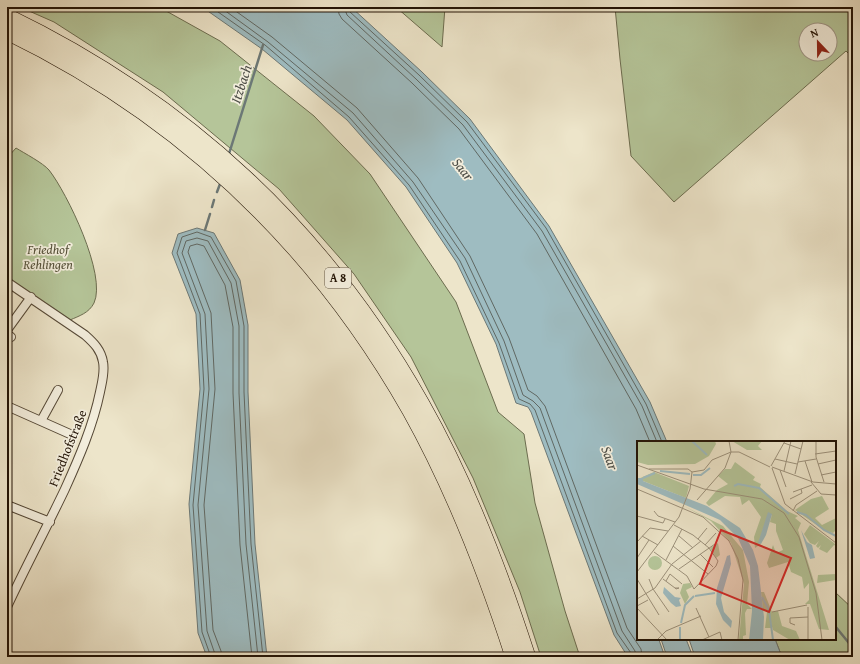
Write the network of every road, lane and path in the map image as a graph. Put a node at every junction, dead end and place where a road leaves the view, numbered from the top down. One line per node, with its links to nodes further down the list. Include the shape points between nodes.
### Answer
1 (7, 16): 14 (highway, A 8, via 84,56 191,130 272,204 303,236 339,280 395,358 442,440 483,533)
2 (7, 32): 13 (highway, A 8, via 76,68 156,121 188,146 262,214 328,288 382,365 429,447 470,538)
3 (7, 282): 4 (street, Friedhofstraße)
4 (31, 297): 5 (street); 11 (street, Friedhofstraße, via 96,345 103,363 98,403 88,435)
5 (8, 334)
6 (58, 390): 8 (street)
7 (7, 406): 8 (street)
8 (41, 421): 9 (street)
9 (70, 434)
10 (7, 505): 11 (street)
11 (50, 522): 12 (street, Friedhofstraße)
12 (7, 607)
13 (512, 657)
14 (528, 657)

